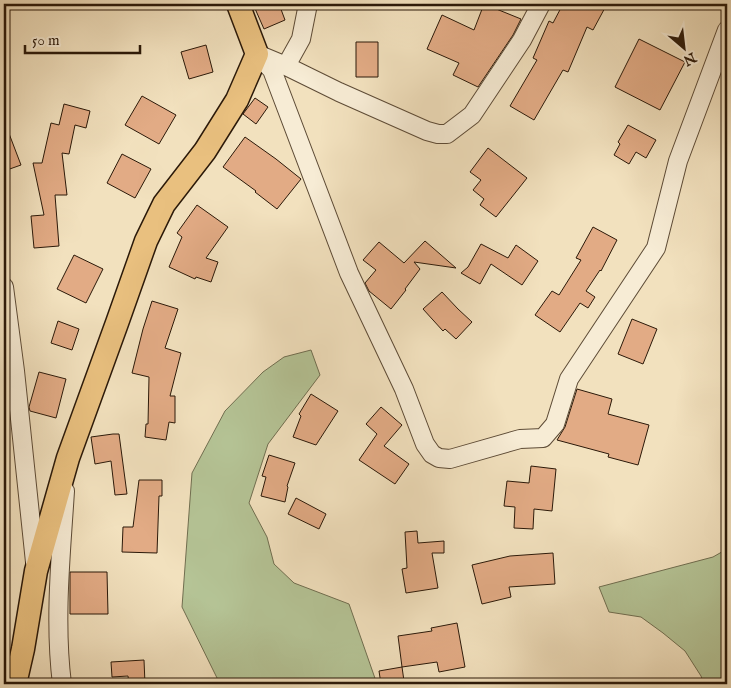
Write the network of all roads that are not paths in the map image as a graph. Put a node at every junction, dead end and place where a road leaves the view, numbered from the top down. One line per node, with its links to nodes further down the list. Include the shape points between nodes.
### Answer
1 (238, 4): 5 (main road)
2 (308, 4): 6 (street, via 300,39)
3 (541, 4): 6 (street, via 522,40 472,116 448,134 427,131)
4 (727, 30): 5 (street, via 678,161 656,248 570,379 555,424 543,438 520,439 450,459 432,454 425,444 404,389 349,273 272,70)
5 (256, 54): 6 (street); 8 (main road, via 238,100 205,151 164,204 146,241)
6 (286, 66)
7 (4, 287): 9 (street)
8 (68, 458): 9 (main road); 11 (street, via 58,585)
9 (36, 571): 10 (main road)
10 (15, 684)
11 (62, 684)

